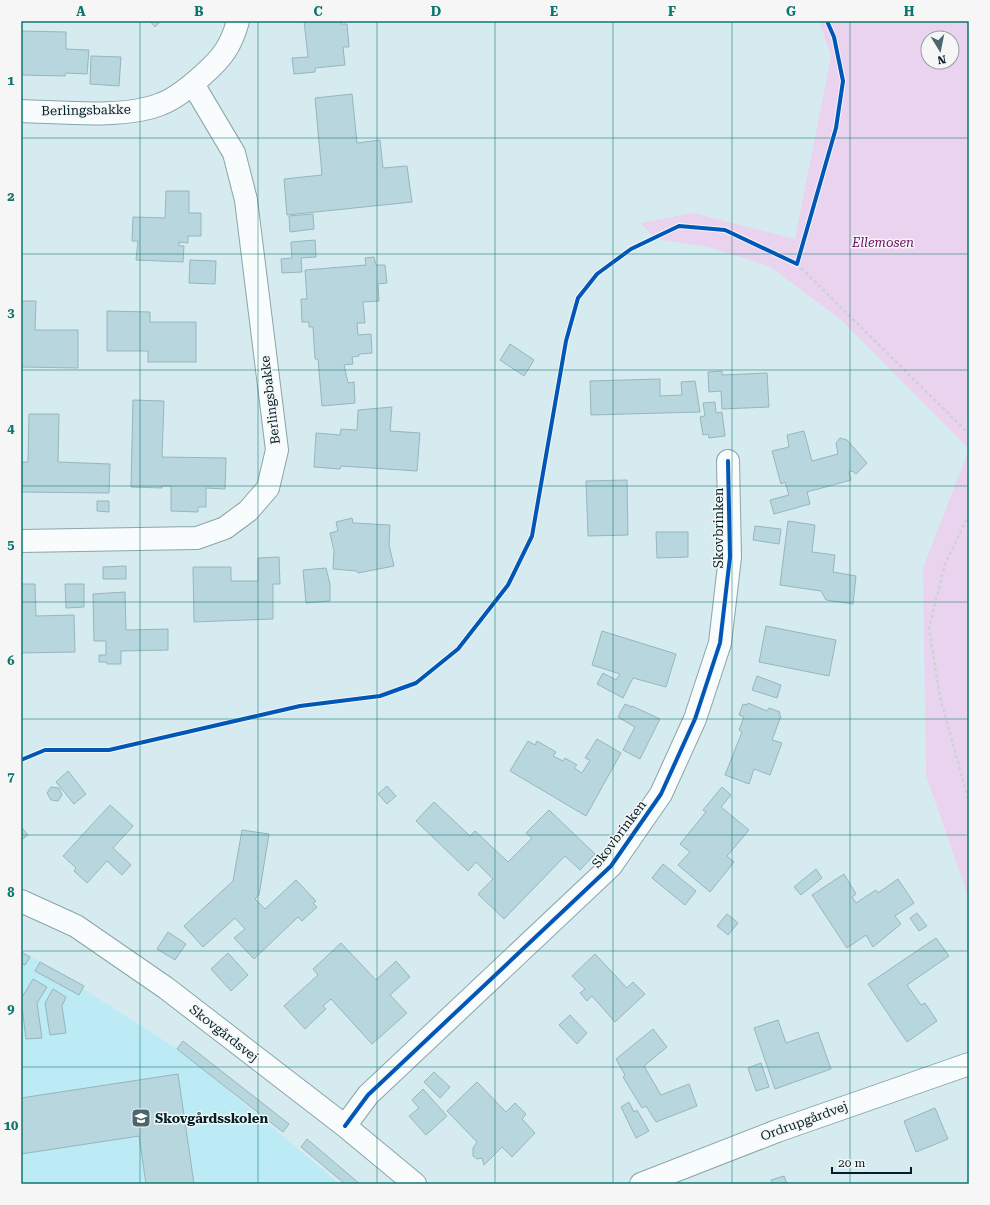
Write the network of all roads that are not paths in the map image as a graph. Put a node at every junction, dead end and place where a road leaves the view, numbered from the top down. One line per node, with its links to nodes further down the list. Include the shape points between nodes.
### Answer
1 (238, 21): 2 (street, Berlingsbakke, via 222,58)
2 (193, 84): 3 (street, Berlingsbakke, via 161,104 123,112); 5 (street, Berlingsbakke, via 234,153 246,200 277,450 268,488 248,512 226,528 197,538)
3 (21, 111)
4 (728, 461): 8 (street, Skovbrinken, via 730,557 720,643 696,719 662,794 611,866 368,1095)
5 (21, 541)
6 (21, 901): 8 (street, Skovgårdsvej, via 76,926 166,988)
7 (969, 1064): 10 (street, Ordrupgårdvej, via 776,1131)
8 (345, 1126): 9 (street, Skovgårdsvej)
9 (415, 1184)
10 (641, 1184)

